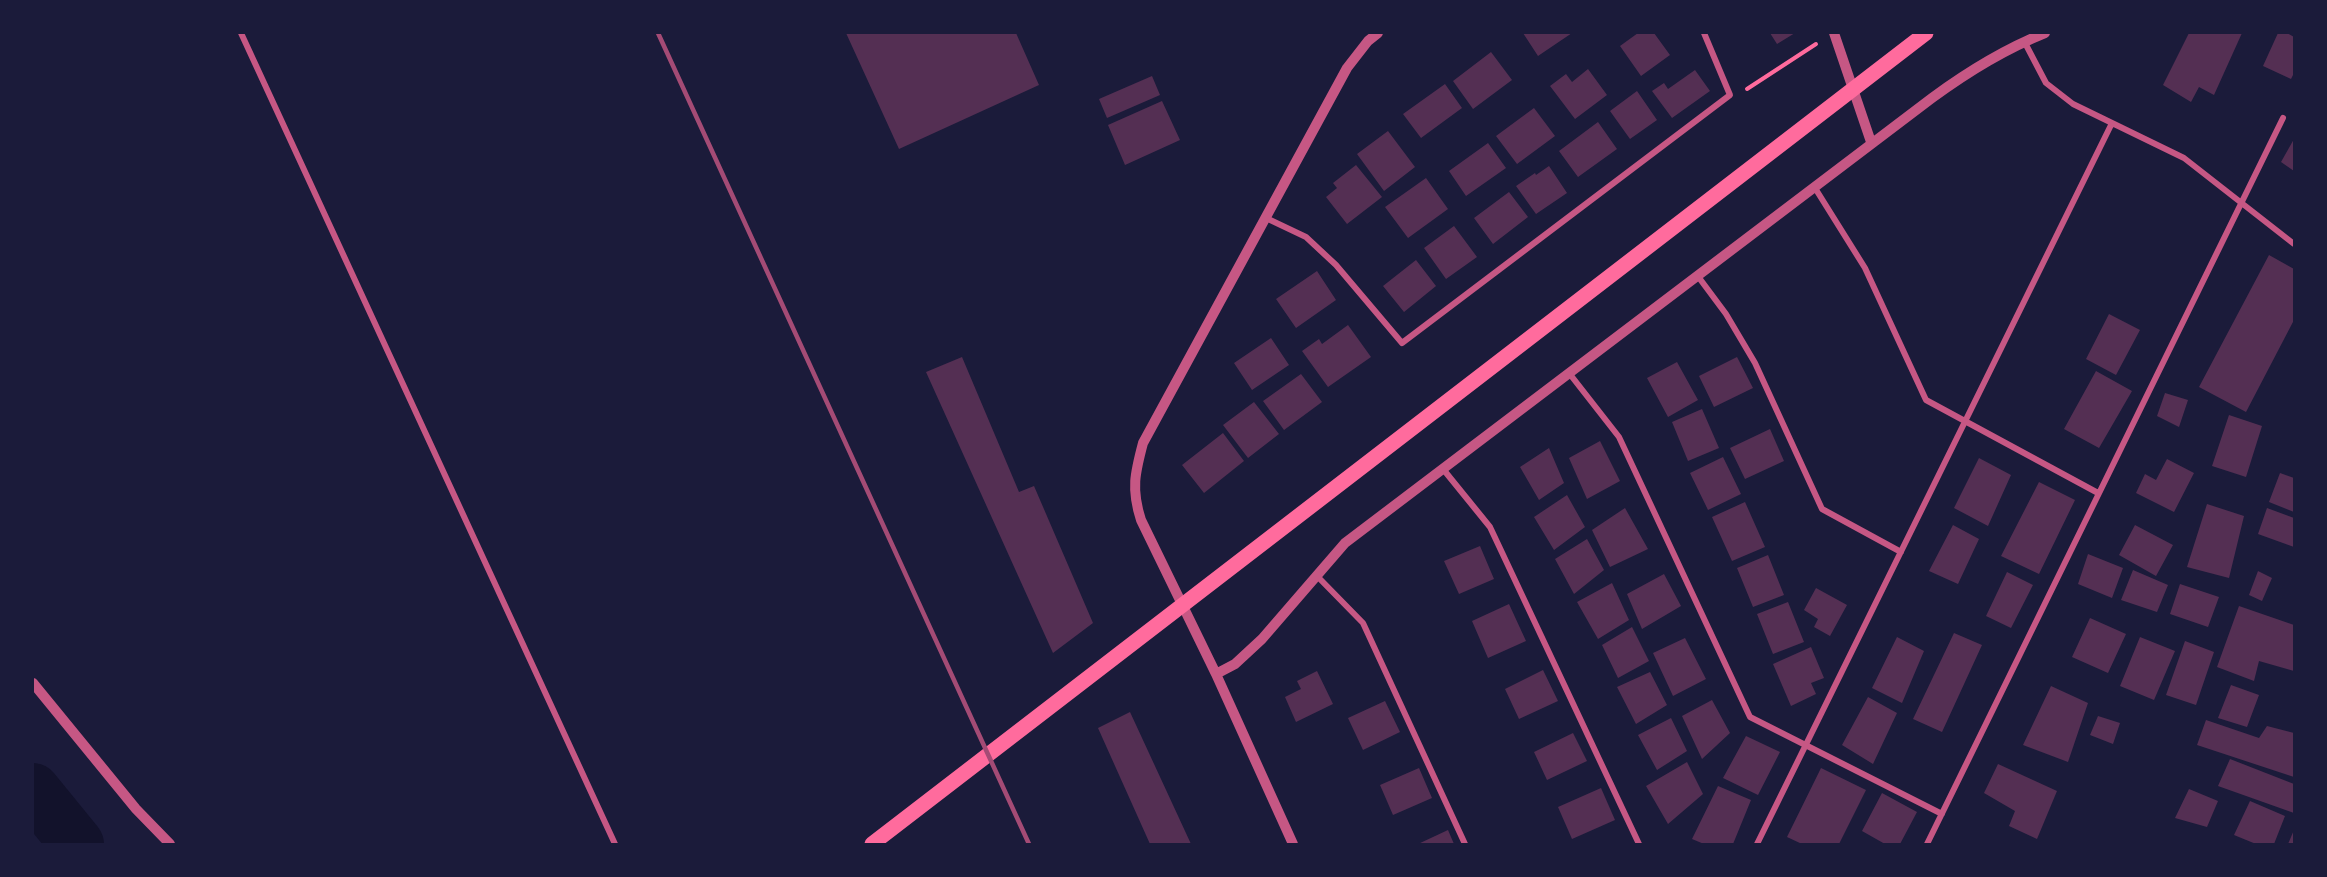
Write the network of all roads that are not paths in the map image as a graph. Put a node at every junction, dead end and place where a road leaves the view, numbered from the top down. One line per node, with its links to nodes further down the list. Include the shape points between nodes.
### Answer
1 (241, 33): 27 (street)
2 (1378, 33): 13 (street, via 1347,68)
3 (1704, 33): 13 (street, via 1730,95 1402,343 1336,265 1306,237)
4 (1833, 33): 10 (street)
5 (1926, 33): 28 (main road)
6 (2045, 33): 7 (street)
7 (2024, 41): 9 (street, via 2046,83 2073,104); 10 (street, via 1949,85)
8 (2283, 117): 12 (street)
9 (2112, 123): 12 (street, via 2184,158); 17 (street)
10 (1871, 142): 11 (street)
11 (1815, 188): 15 (street); 17 (street, via 1865,268 1926,400)
12 (2240, 204): 14 (street); 19 (street)
13 (1266, 218): 22 (street, via 1143,443 1134,473 1134,499 1141,520)
14 (2294, 244)
15 (1697, 275): 16 (street); 20 (street, via 1755,363 1822,509)
16 (1568, 373): 18 (street); 24 (street, via 1619,437 1750,717)
17 (1966, 421): 19 (street); 20 (street)
18 (1443, 469): 21 (street, via 1345,543); 31 (street, via 1490,527)
19 (2098, 493): 25 (street)
20 (1901, 552): 24 (street)
21 (1317, 576): 22 (street, via 1262,639 1235,664); 30 (street, via 1363,623)
22 (1216, 674): 29 (street)
23 (33, 683): 26 (street, via 136,809)
24 (1805, 746): 25 (street); 32 (street)
25 (1942, 814): 33 (street)
26 (170, 844)
27 (615, 844)
28 (872, 844)
29 (1293, 844)
30 (1465, 844)
31 (1639, 844)
32 (1757, 844)
33 (1927, 844)

